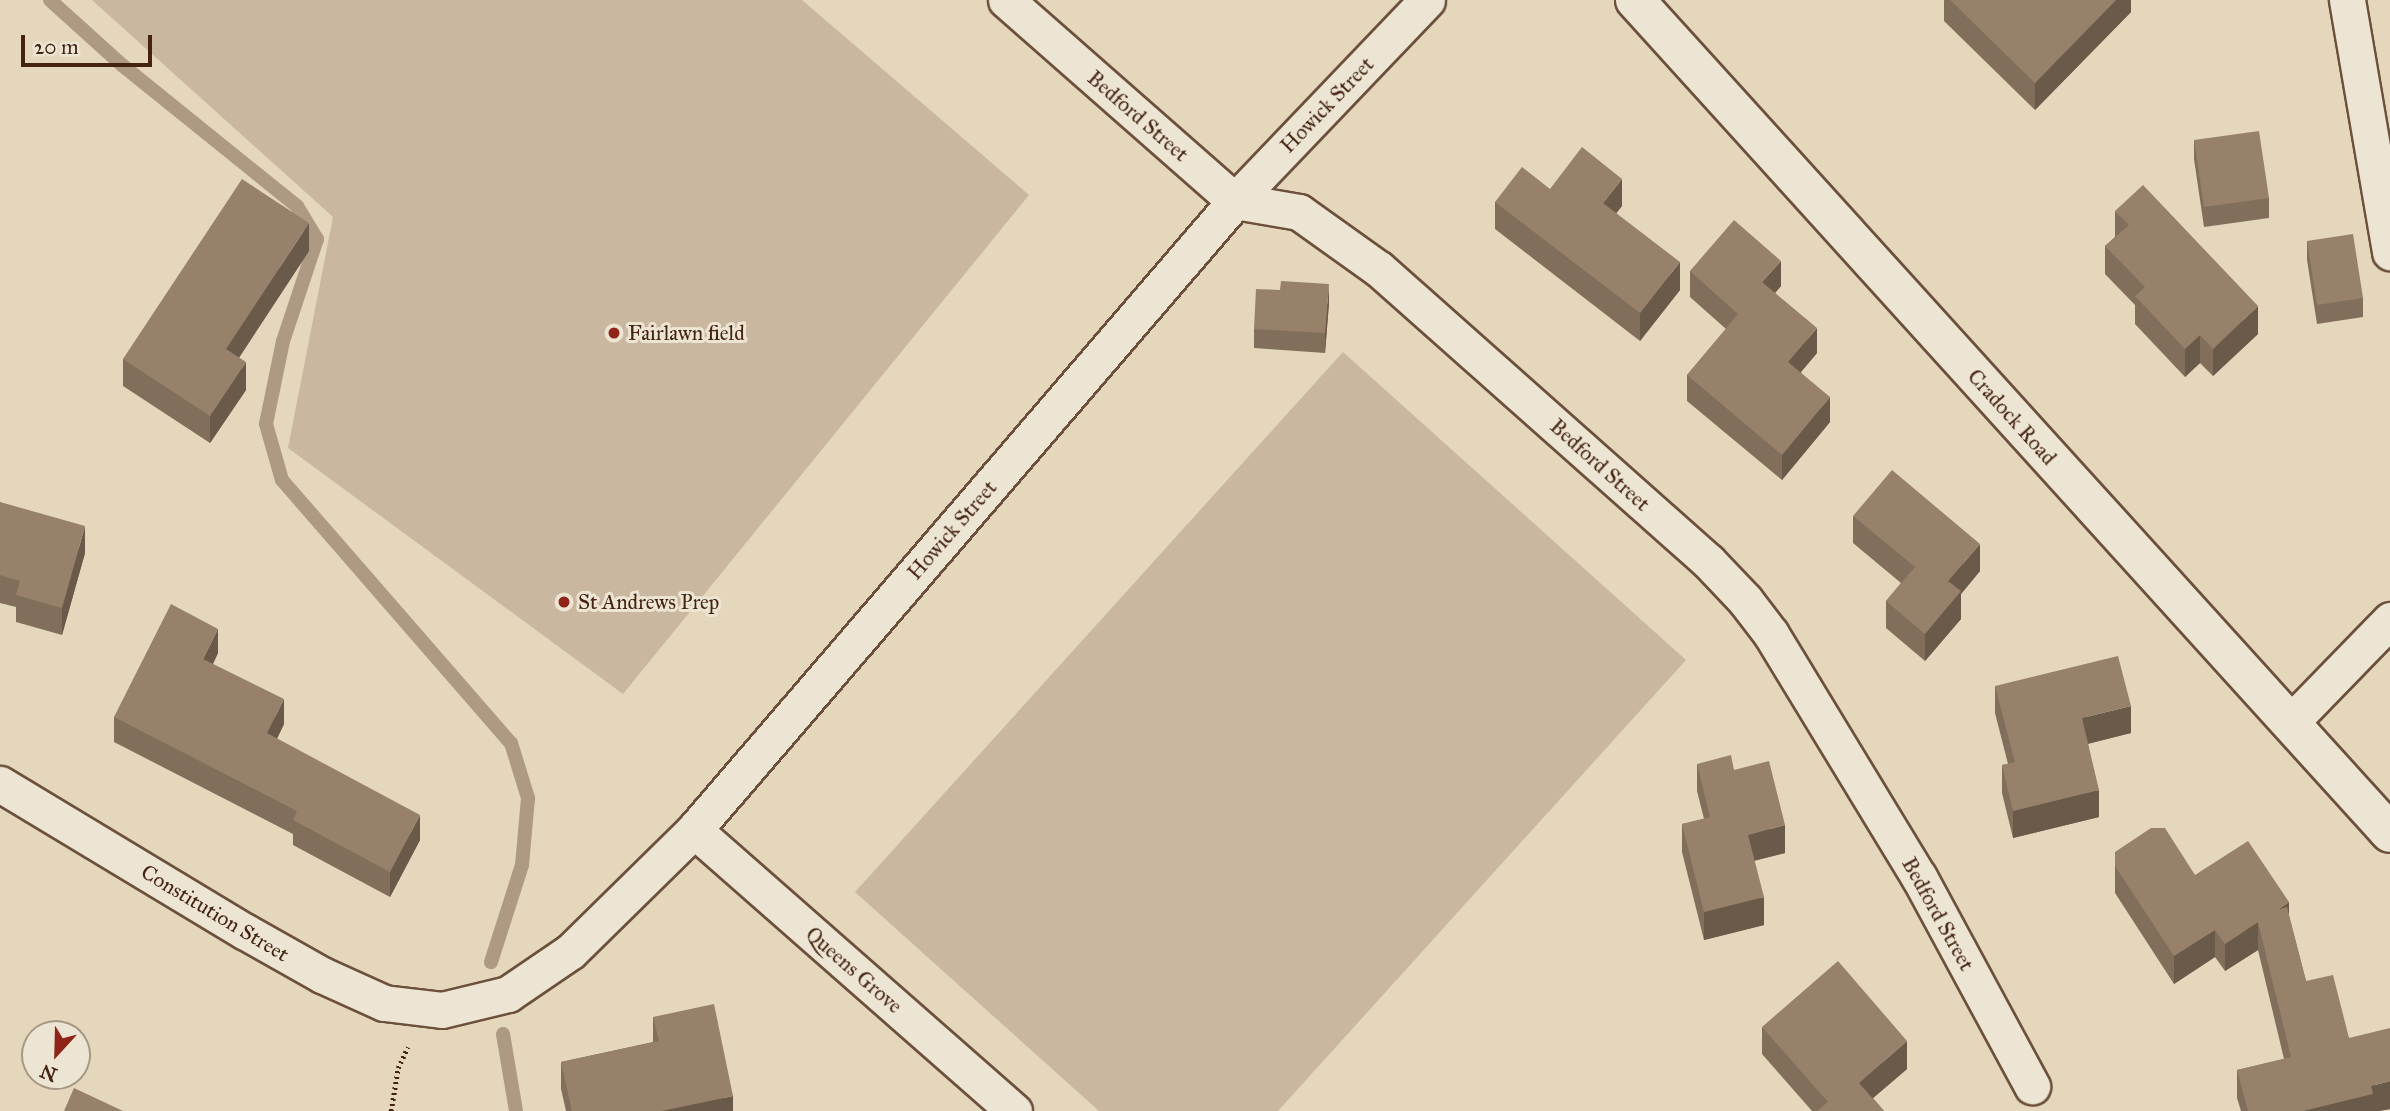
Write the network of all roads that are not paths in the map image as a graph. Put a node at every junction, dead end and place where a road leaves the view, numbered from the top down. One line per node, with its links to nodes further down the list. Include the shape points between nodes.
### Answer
1 (1006, 0): 5 (street, Bedford Street)
2 (1427, 0): 5 (street, Howick Street)
3 (1635, 0): 8 (main road, Cradock Road)
4 (2347, 0): 6 (street)
5 (1235, 201): 10 (street, Howick Street); 13 (street, Bedford Street, via 1299,212 1379,269 1708,561 1745,600 1771,634 1919,877)
6 (2390, 252)
7 (2390, 620): 8 (street)
8 (2290, 723): 11 (main road, Cradock Road)
9 (0, 784): 12 (street, Constitution Street, via 322,975 384,1003)
10 (694, 830): 12 (street, Howick Street, via 571,951 508,994); 14 (street, Queens Grove)
11 (2390, 833)
12 (433, 1010)
13 (2032, 1086)
14 (1014, 1111)

